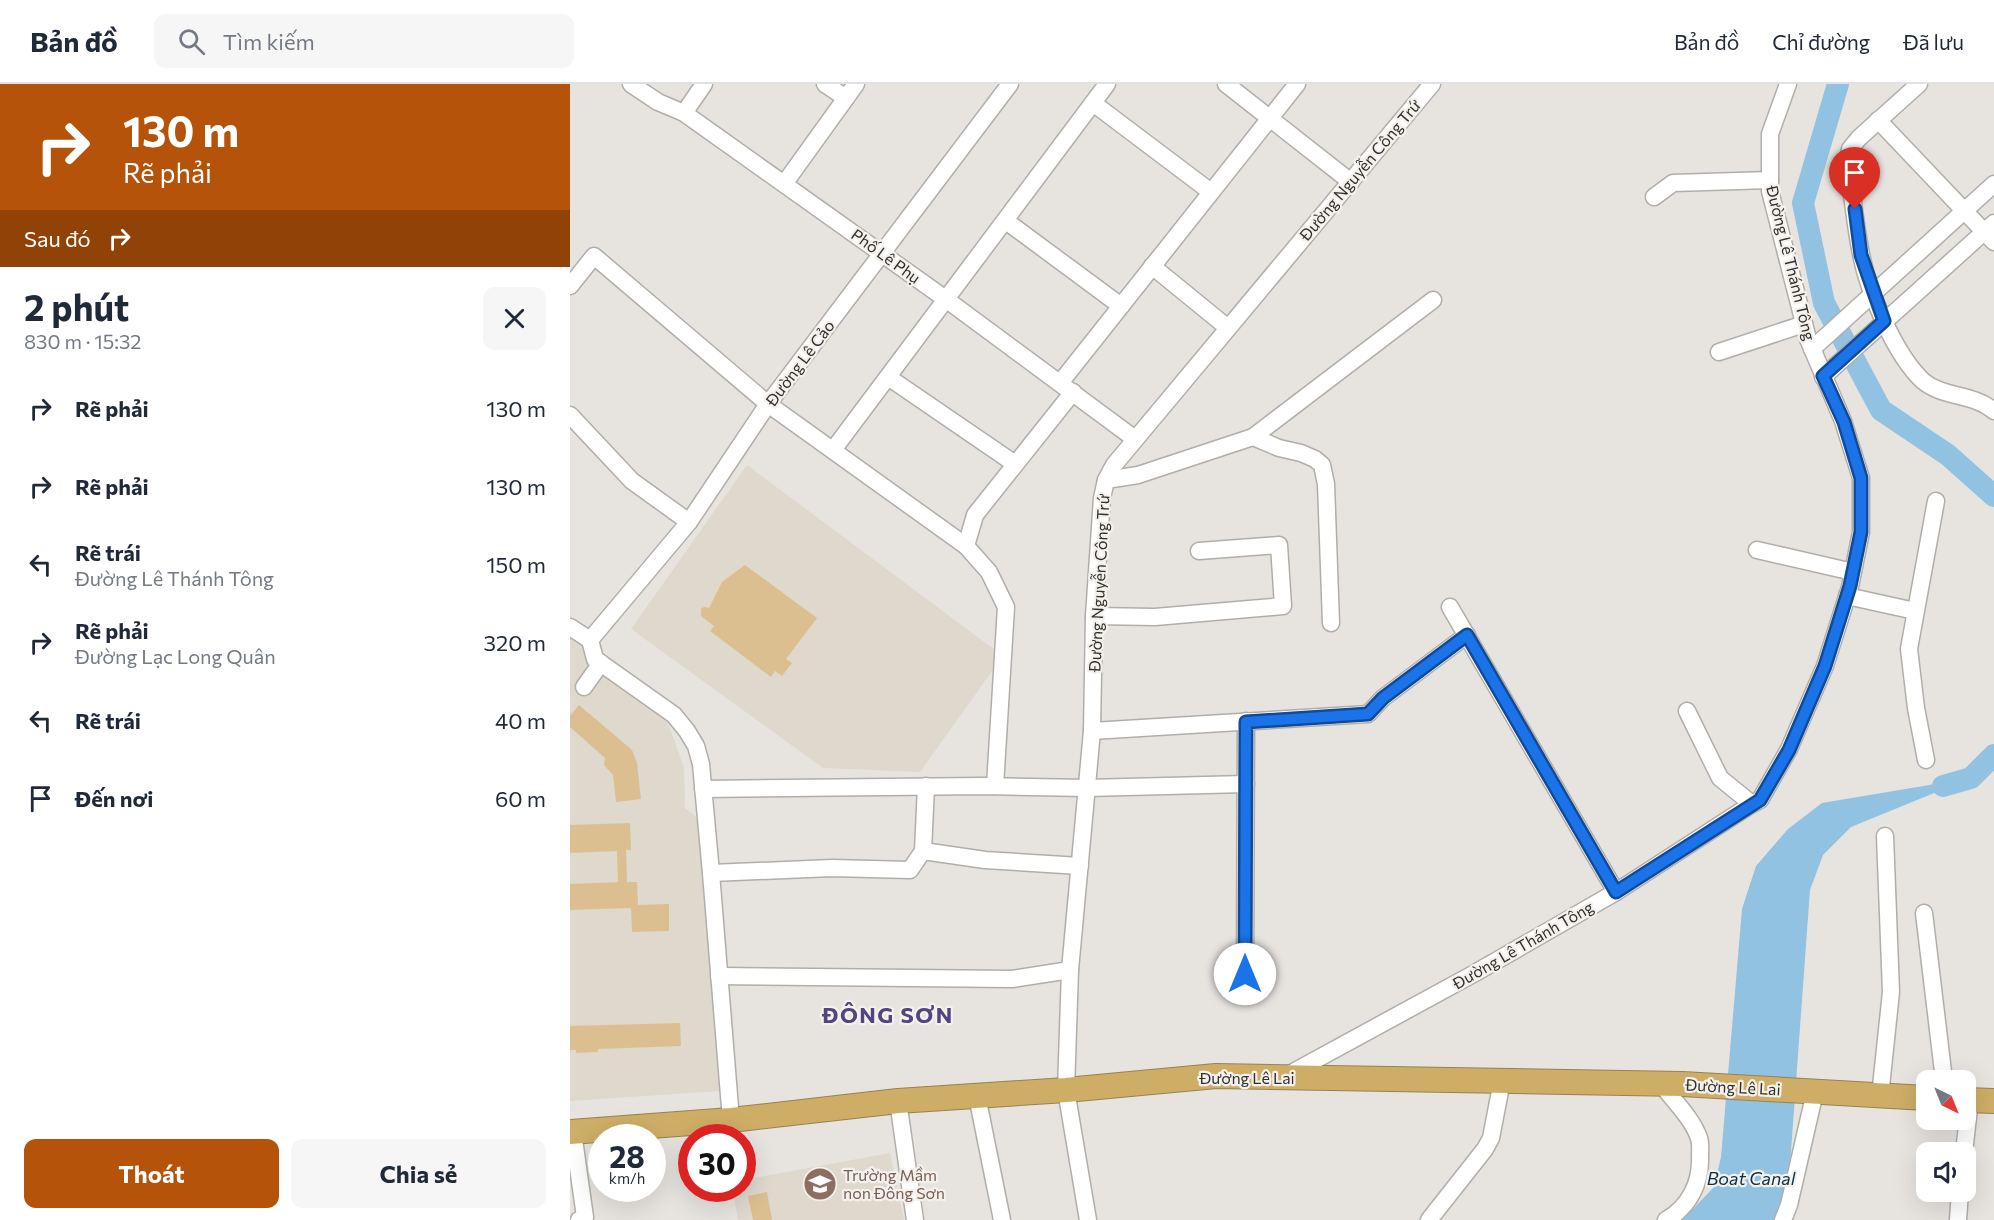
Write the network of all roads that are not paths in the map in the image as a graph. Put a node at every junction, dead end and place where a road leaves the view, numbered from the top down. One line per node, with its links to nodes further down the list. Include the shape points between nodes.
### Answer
1 (631, 84): 14 (street, Phố Lê Phụ)
2 (704, 84): 14 (street)
3 (825, 84): 12 (street)
4 (856, 84): 12 (street)
5 (1010, 84): 26 (street, Đường Lê Cảo)
6 (1107, 84): 13 (street)
7 (1226, 84): 15 (street)
8 (1297, 84): 15 (street)
9 (1432, 84): 18 (street, Đường Nguyễn Công Trứ)
10 (1788, 84): 17 (street, Đường Lê Thánh Tông, via 1770,134)
11 (1918, 84): 16 (street)
12 (846, 98): 19 (street)
13 (1093, 103): 21 (street); 24 (street)
14 (684, 113): 19 (street, Phố Lê Phụ)
15 (1270, 118): 18 (street); 21 (street)
16 (1878, 120): 23 (street); 29 (street, via 1850,149 1848,163 1861,255)
17 (1770, 180): 22 (street, via 1673,183); 33 (street, Đường Lê Thánh Tông)
18 (1351, 182): 35 (street, Đường Nguyễn Công Trứ)
19 (784, 184): 26 (street, Phố Lê Phụ)
20 (1994, 184): 23 (street)
21 (1211, 192): 27 (street)
22 (1654, 197)
23 (1965, 210): 25 (street); 29 (street)
24 (1006, 220): 30 (street); 32 (street)
25 (1991, 232): 34 (street)
26 (883, 254): 30 (street, Phố Lê Phụ); 41 (street, Đường Lê Cảo)
27 (1152, 266): 32 (street); 35 (street)
28 (570, 286): 41 (street, via 594,255)
29 (1874, 294): 34 (street); 36 (street)
30 (947, 300): 39 (street); 40 (street, Phố Lê Phụ)
31 (1433, 300): 44 (street)
32 (1121, 306): 40 (street)
33 (1804, 324): 36 (street, Đường Lê Thánh Tông); 37 (street)
34 (1879, 326): 38 (street); 42 (street, via 1905,361 1933,388 1977,400)
35 (1228, 328): 45 (street, Đường Nguyễn Công Trứ)
36 (1812, 349): 38 (street, Đường Lê Thánh Tông)
37 (1719, 352)
38 (1823, 376): 54 (street, Đường Lê Thánh Tông, via 1844,422 1861,478 1861,532)
39 (888, 377): 46 (street); 47 (street)
40 (1066, 388): 45 (street, Phố Lê Phụ); 47 (street)
41 (768, 404): 46 (street); 50 (street, Đường Lê Cảo)
42 (1994, 411)
43 (570, 415): 50 (street, via 632,481)
44 (1253, 437): 48 (street, via 1138,475); 59 (street, via 1301,453 1322,465)
45 (1135, 439): 48 (street, Đường Nguyễn Công Trứ)
46 (833, 450): 51 (street)
47 (1016, 464): 51 (street, via 975,515)
48 (1106, 480): 58 (street, Đường Nguyễn Công Trứ)
49 (1936, 501): 57 (street)
50 (689, 522): 62 (street, Đường Lê Cảo)
51 (966, 546): 71 (street, via 989,572 1006,607)
52 (1757, 550): 54 (street)
53 (1199, 551): 58 (street, via 1279,545 1283,606 1155,616)
54 (1853, 572): 55 (street, Đường Lê Thánh Tông)
55 (1847, 596): 57 (street); 74 (street, Đường Lê Thánh Tông, via 1825,666 1789,750 1760,800)
56 (1450, 607): 61 (street)
57 (1915, 611): 68 (street, via 1909,649)
58 (1094, 616): 67 (street, Đường Nguyễn Công Trứ)
59 (1331, 623)
60 (570, 627): 62 (street)
61 (1467, 635): 66 (street, via 1383,698 1368,714); 79 (street)
62 (590, 640): 63 (street)
63 (601, 663): 64 (street); 73 (street, via 674,715 687,731 696,746)
64 (584, 687)
65 (1688, 711): 74 (street, via 1720,778)
66 (1246, 722): 67 (street); 69 (street)
67 (1092, 731): 72 (street, Đường Nguyễn Công Trứ)
68 (1926, 760)
69 (1246, 784): 72 (street); 82 (street)
70 (926, 786): 71 (street); 73 (street); 76 (street)
71 (995, 786): 72 (street)
72 (1086, 788): 77 (street, Đường Nguyễn Công Trứ)
73 (703, 789): 78 (street)
74 (1752, 804): 79 (street, Đường Lê Thánh Tông)
75 (1886, 836): 91 (street, via 1891,992)
76 (923, 851): 77 (street, via 985,860); 78 (street, via 910,870 832,868)
77 (1080, 866): 81 (street, Đường Nguyễn Công Trứ)
78 (711, 873): 83 (street)
79 (1616, 892): 85 (street, Đường Lê Thánh Tông)
80 (1924, 913): 84 (street)
81 (1070, 970): 83 (street, via 1012,979); 88 (street, Đường Nguyễn Công Trứ)
82 (1245, 974)
83 (719, 976): 96 (street)
84 (1943, 1070)
85 (1282, 1077): 86 (highway, Đường Lê Lai); 88 (highway, Đường Lê Lai, via 1216,1076)
86 (1502, 1081): 87 (highway, Đường Lê Lai); 103 (street, via 1491,1138)
87 (1672, 1084): 89 (highway, Đường Lê Lai); 104 (street, via 1700,1140 1701,1167 1697,1186 1686,1203)
88 (1066, 1090): 90 (highway, Đường Lê Lai); 102 (street, Đường Nguyễn Công Trứ)
89 (1811, 1092): 91 (highway, Đường Lê Lai); 105 (street)
90 (977, 1096): 94 (highway, Đường Lê Lai); 101 (street)
91 (1880, 1096): 92 (highway, Đường Lê Lai)
92 (1916, 1098)
93 (1976, 1100): 95 (highway)
94 (898, 1101): 96 (highway, Đường Lê Lai); 100 (street)
95 (1994, 1101)
96 (731, 1120): 97 (highway, Đường Lê Lai)
97 (571, 1132): 99 (street)
98 (1959, 1202): 106 (street)
99 (583, 1219)
100 (915, 1220)
101 (1002, 1220)
102 (1088, 1220)
103 (1429, 1220)
104 (1666, 1220)
105 (1783, 1220)
106 (1958, 1220)

